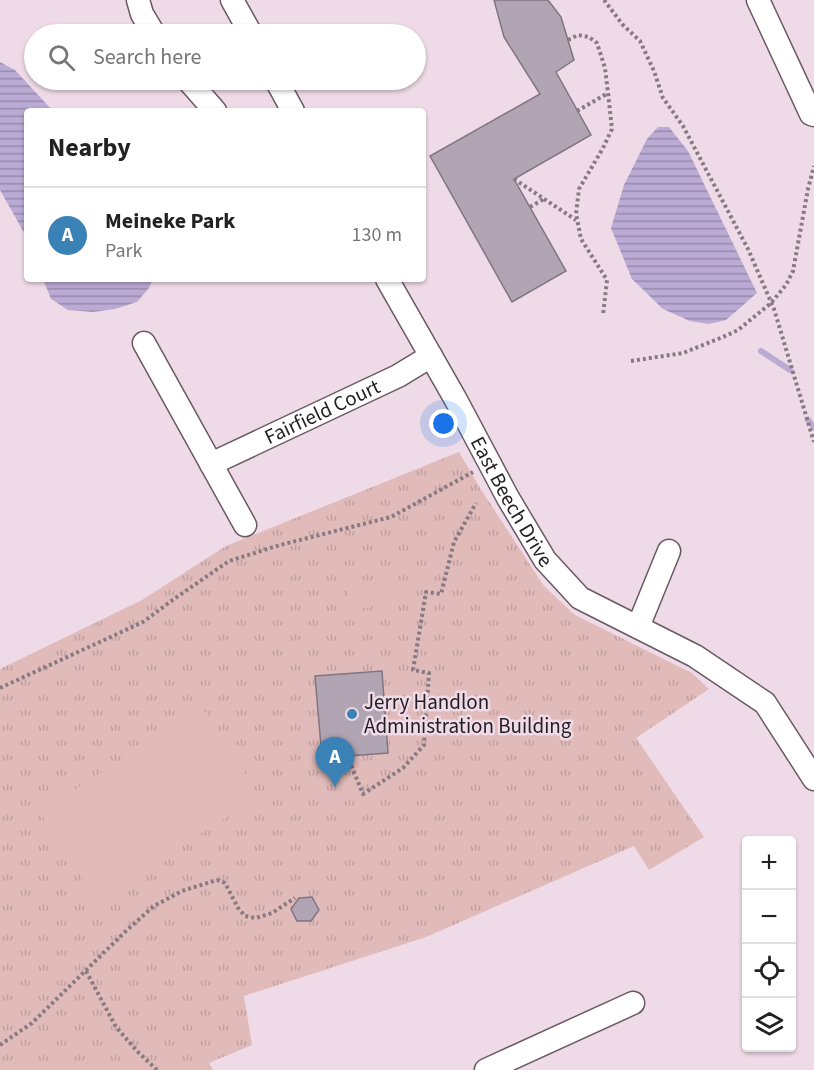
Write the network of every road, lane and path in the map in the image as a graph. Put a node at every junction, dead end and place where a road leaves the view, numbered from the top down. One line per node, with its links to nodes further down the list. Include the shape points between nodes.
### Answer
1 (138, 0): 5 (street)
2 (232, 0): 6 (street)
3 (604, 0): 21 (path, via 640,41 663,98 683,126)
4 (758, 0): 14 (street)
5 (148, 24)
6 (245, 24)
7 (568, 40): 10 (path, via 578,35 597,43)
8 (197, 90): 11 (street)
9 (281, 90): 12 (street)
10 (608, 93): 13 (path); 19 (path, via 612,129 579,189)
11 (212, 108)
12 (291, 108)
13 (578, 111)
14 (814, 115)
15 (814, 166): 21 (path, via 793,271)
16 (514, 179): 17 (path)
17 (545, 199): 18 (path); 19 (path)
18 (530, 207)
19 (577, 220): 22 (path, via 581,239 607,280)
20 (389, 282): 24 (street, East Beech Drive)
21 (771, 303): 25 (path, via 723,337 683,353); 26 (path)
22 (603, 315)
23 (144, 343): 28 (street)
24 (431, 356): 27 (street, East Beech Drive); 28 (street, Fairfield Court, via 398,376)
25 (631, 361)
26 (814, 442)
27 (490, 463): 32 (street, East Beech Drive, via 545,560 580,598); 33 (path, via 391,517 280,544 230,561 143,622)
28 (211, 464): 30 (street)
29 (476, 503): 34 (path, via 454,542 441,594 426,592 413,670 429,673 424,745 403,768 363,794)
30 (245, 525)
31 (669, 551): 32 (street)
32 (638, 627): 35 (street, East Beech Drive, via 695,656 765,703)
33 (0, 688)
34 (349, 760)
35 (814, 779)
36 (295, 898): 37 (path, via 256,918 245,916 225,884 217,880 182,891 154,906)
37 (86, 971): 39 (path, via 32,1023); 40 (path, via 116,1027)
38 (633, 1004): 41 (street)
39 (0, 1045)
40 (157, 1070)
41 (486, 1070)

